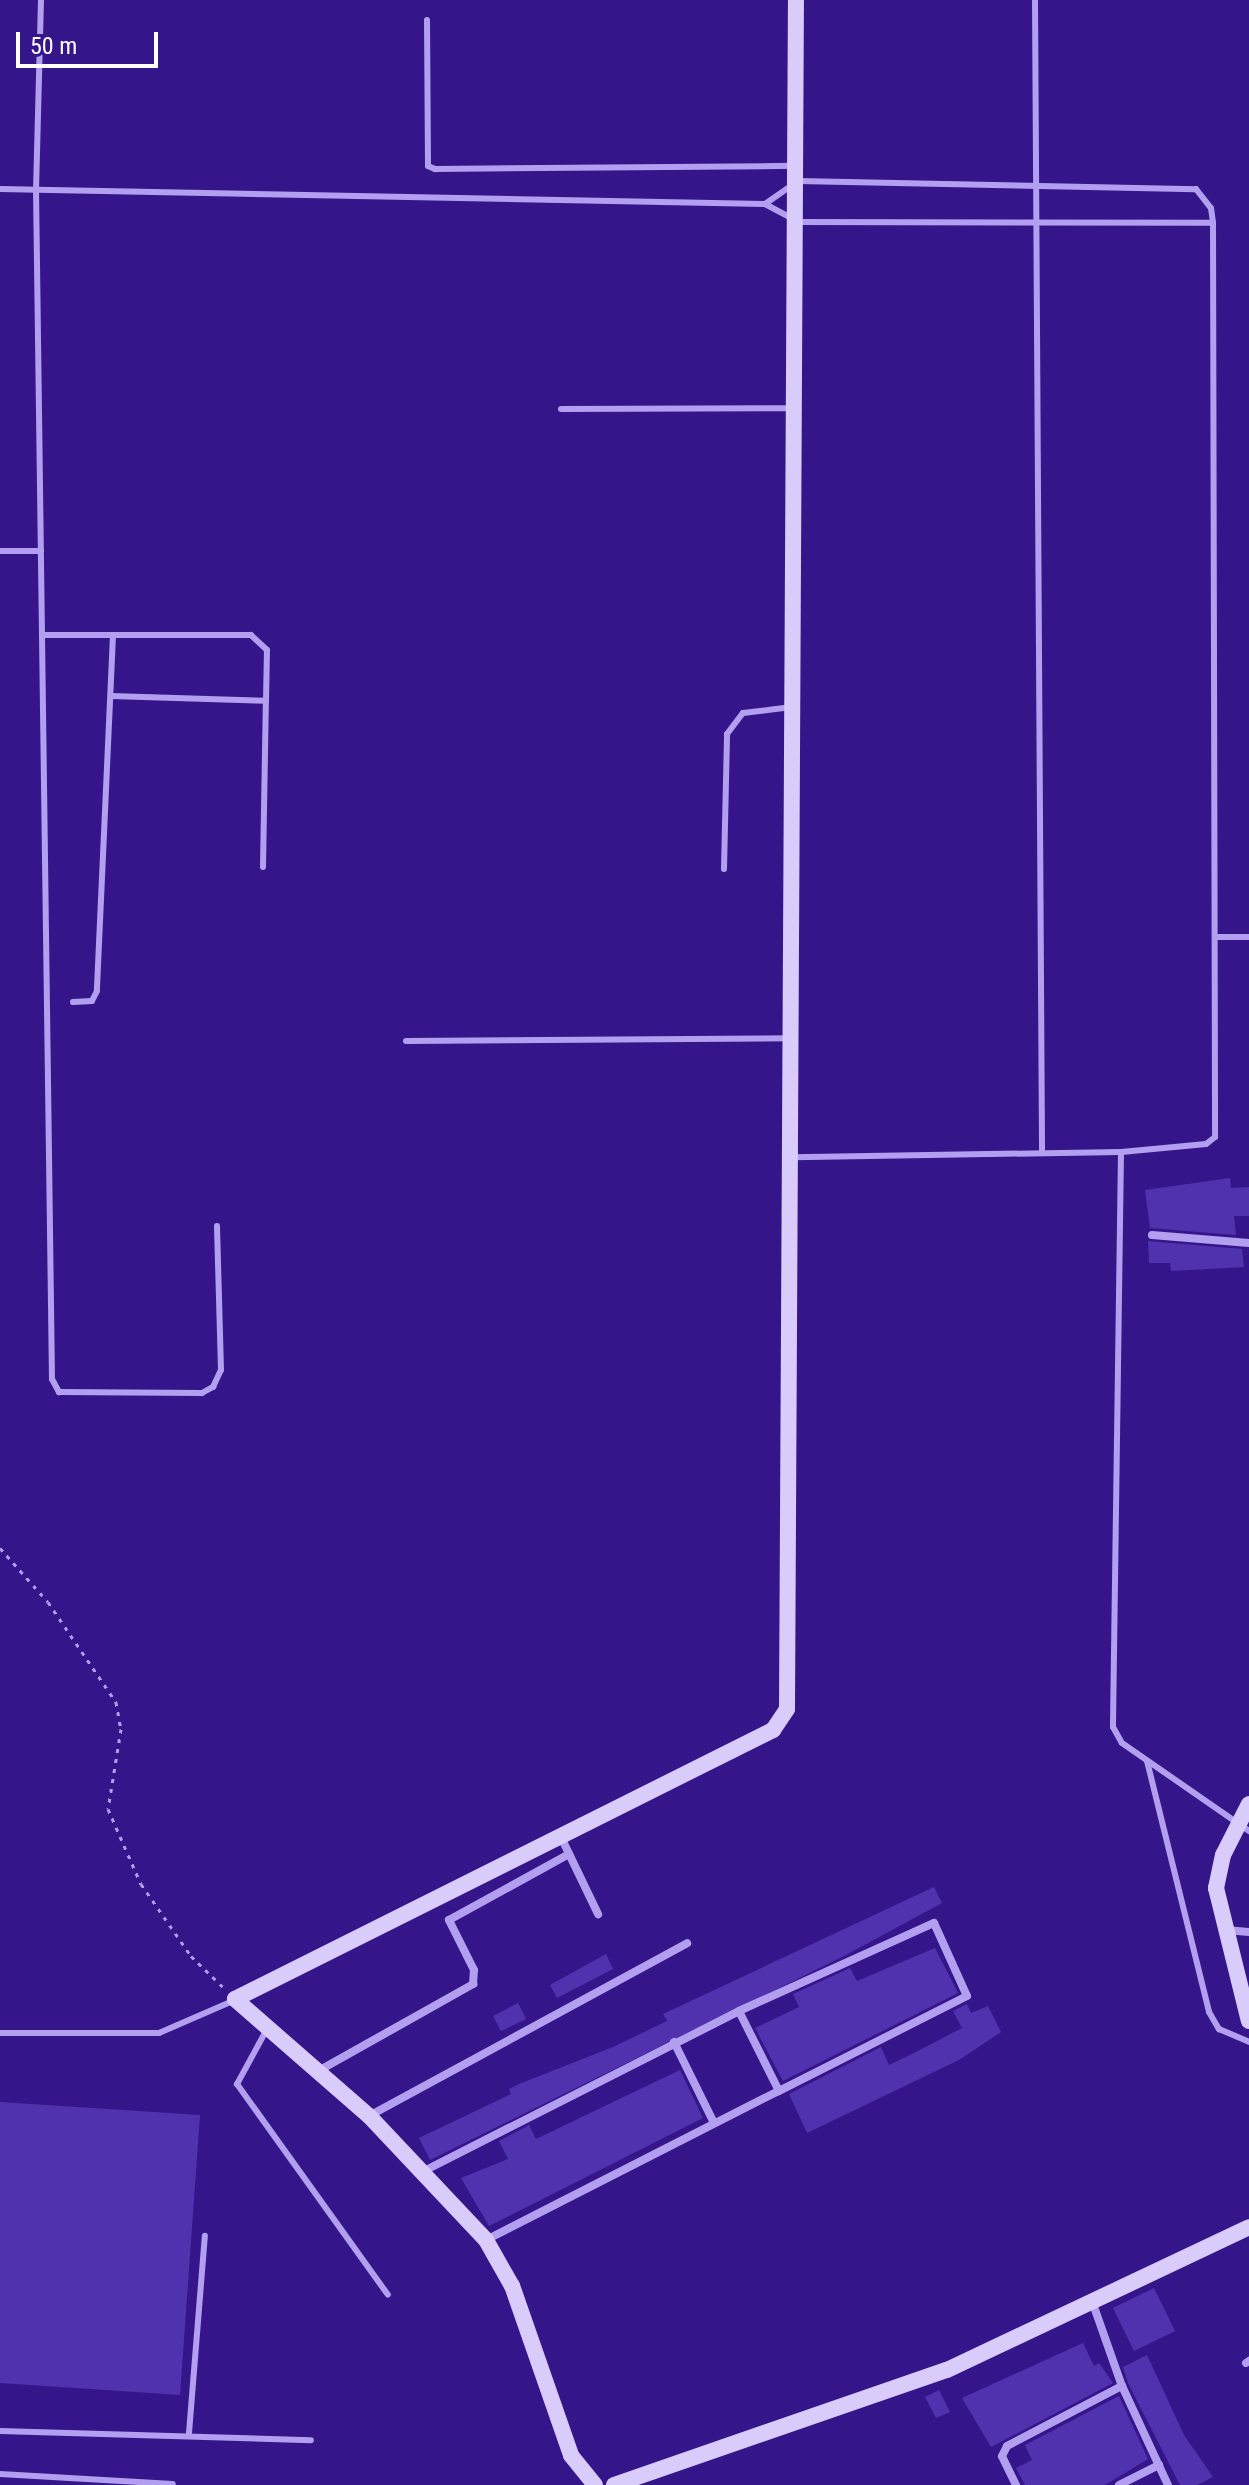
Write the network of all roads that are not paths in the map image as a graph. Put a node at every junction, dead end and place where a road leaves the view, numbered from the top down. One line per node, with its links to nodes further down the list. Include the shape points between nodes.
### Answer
1 (41, 0): 8 (lane)
2 (796, 0): 5 (street)
3 (1035, 0): 6 (lane)
4 (427, 20): 5 (lane, via 428,166 435,169)
5 (798, 174): 6 (lane); 9 (lane); 11 (street)
6 (1035, 183): 10 (lane); 12 (lane, via 1196,189 1211,208)
7 (0, 189): 8 (lane)
8 (36, 189): 9 (lane); 16 (lane)
9 (765, 204): 11 (lane)
10 (1034, 218): 11 (lane); 12 (lane); 30 (lane)
11 (799, 222): 13 (street)
12 (1213, 223): 24 (lane)
13 (798, 408): 14 (lane); 21 (street)
14 (561, 409)
15 (0, 551): 16 (lane)
16 (41, 551): 17 (lane)
17 (43, 635): 18 (lane); 32 (lane, via 52,1379 59,1392 202,1393 213,1387 221,1370)
18 (113, 635): 19 (lane); 20 (lane, via 261,640)
19 (111, 696): 20 (lane); 26 (lane, via 97,991 92,1001)
20 (266, 701): 22 (lane)
21 (796, 707): 23 (lane, via 743,713 727,734); 27 (street)
22 (263, 867)
23 (724, 869)
24 (1217, 937): 25 (lane); 29 (lane, via 1215,1137 1206,1144)
25 (1249, 937)
26 (73, 1002)
27 (790, 1038): 28 (lane); 31 (street)
28 (406, 1041)
29 (1121, 1152): 30 (lane); 35 (lane, via 1113,1727)
30 (1042, 1153): 31 (lane)
31 (789, 1157): 38 (street, via 787,1709 773,1730)
32 (217, 1226)
33 (1152, 1235): 34 (street)
34 (1249, 1243)
35 (1147, 1761): 37 (lane); 50 (lane, via 1209,2012 1219,2029)
36 (1249, 1804): 37 (street)
37 (1243, 1828): 41 (street, via 1218,1870)
38 (559, 1835): 39 (street); 44 (street)
39 (569, 1854): 40 (street); 51 (street, via 449,1920 474,1970 473,1984)
40 (598, 1914)
41 (1222, 1929): 42 (street); 46 (street)
42 (1249, 1932)
43 (687, 1943): 53 (street)
44 (235, 1999): 47 (street); 48 (lane, via 159,2033)
45 (739, 2011): 49 (street); 52 (street); 52 (street, via 925,1923 939,1929 968,1988 963,2000)
46 (1249, 2021)
47 (267, 2029): 51 (street); 59 (lane, via 237,2079 240,2089)
48 (0, 2033)
49 (674, 2042): 54 (street); 55 (street)
50 (1249, 2042)
51 (320, 2070): 53 (street)
52 (779, 2091): 54 (street)
53 (369, 2116): 55 (street)
54 (714, 2123): 58 (street)
55 (421, 2173): 58 (street)
56 (1249, 2227): 60 (street)
57 (205, 2236): 63 (lane)
58 (486, 2240): 68 (street, via 512,2286 571,2455)
59 (388, 2295)
60 (1091, 2299): 61 (street); 69 (street, via 933,2376)
61 (1122, 2386): 65 (street); 70 (street, via 1007,2446 1002,2456)
62 (0, 2431): 63 (lane)
63 (189, 2433): 64 (lane)
64 (311, 2440)
65 (1159, 2465): 71 (street); 72 (street)
66 (0, 2474): 67 (lane)
67 (173, 2484)
68 (595, 2485)
69 (614, 2485)
70 (1016, 2485)
71 (1119, 2485)
72 (1168, 2485)

